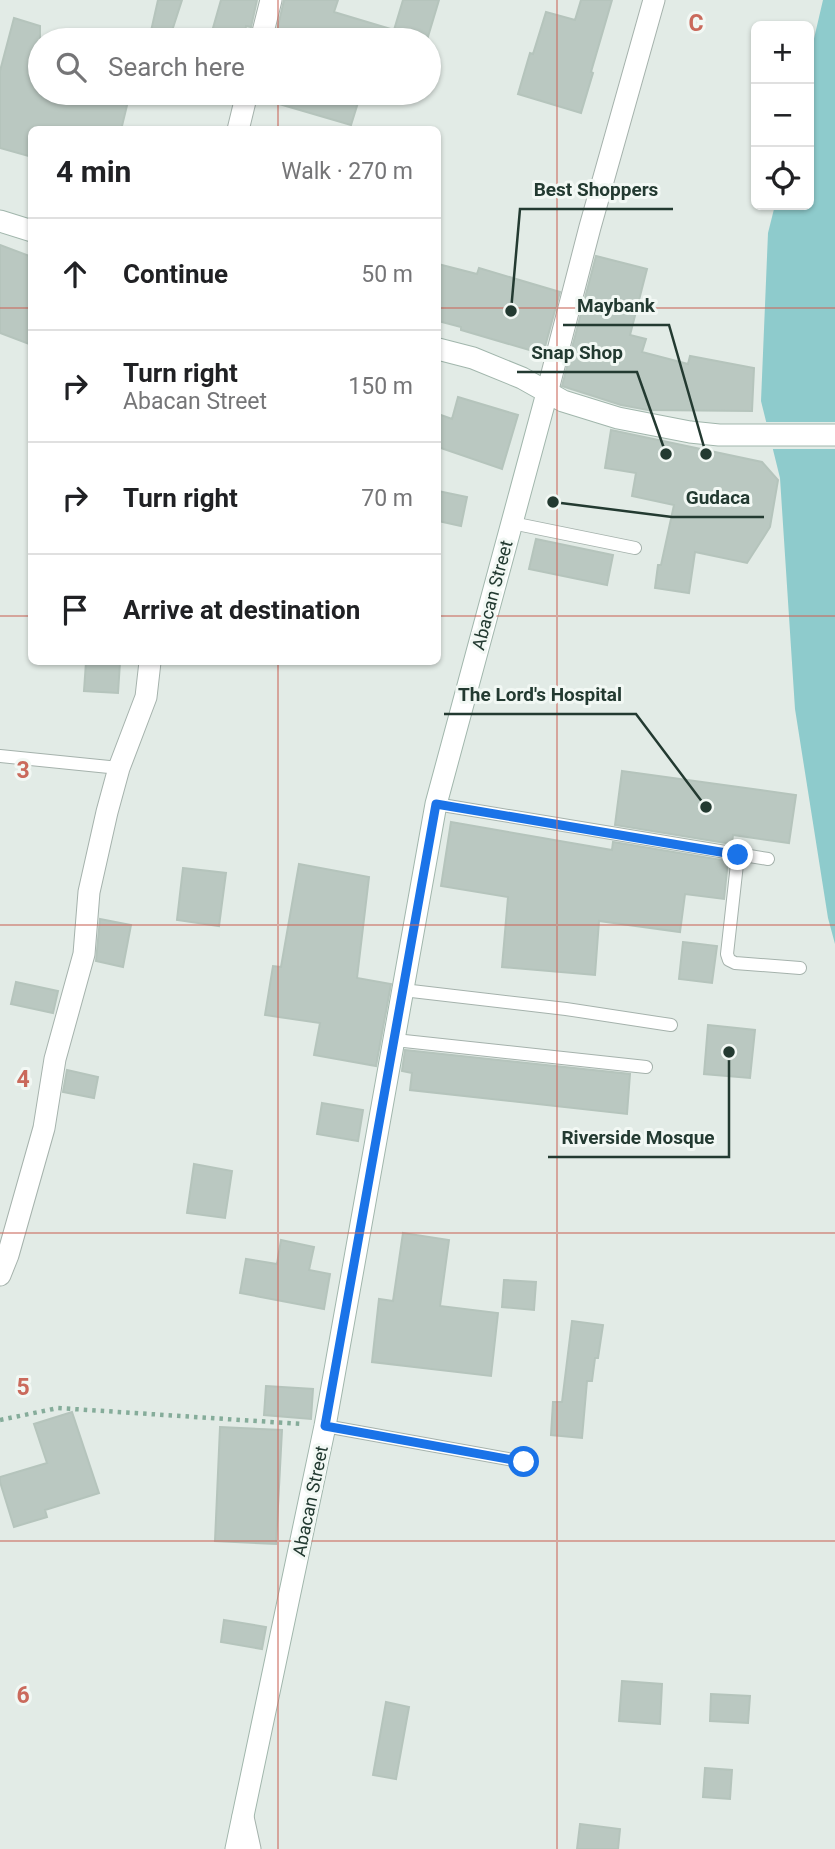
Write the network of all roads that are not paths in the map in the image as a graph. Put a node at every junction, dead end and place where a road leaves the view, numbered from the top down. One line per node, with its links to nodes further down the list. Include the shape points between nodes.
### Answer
1 (271, 0): 3 (main road)
2 (654, 0): 9 (main road, Abacan Street)
3 (264, 28)
4 (244, 105): 5 (main road)
5 (239, 126)
6 (0, 221): 7 (main road)
7 (28, 230)
8 (441, 350): 9 (main road, via 499,368)
9 (547, 393): 10 (main road, via 588,410 700,433); 11 (main road, Abacan Street)
10 (835, 435)
11 (512, 523): 12 (lane); 16 (main road, Abacan Street)
12 (635, 548)
13 (150, 665): 15 (main road, via 146,697)
14 (0, 756): 15 (lane)
15 (119, 768): 24 (main road, via 89,892 84,954 55,1059 44,1128)
16 (436, 804): 17 (lane); 20 (main road, Abacan Street)
17 (738, 855): 18 (lane); 19 (lane, via 729,960)
18 (768, 859)
19 (800, 968)
20 (403, 990): 21 (lane); 22 (main road, Abacan Street)
21 (671, 1025)
22 (395, 1040): 23 (lane); 25 (main road, Abacan Street)
23 (646, 1067)
24 (0, 1275)
25 (325, 1426): 26 (lane); 27 (main road, Abacan Street)
26 (524, 1462)
27 (243, 1817): 28 (main road, Abacan Street); 29 (main road)
28 (236, 1849)
29 (250, 1849)

